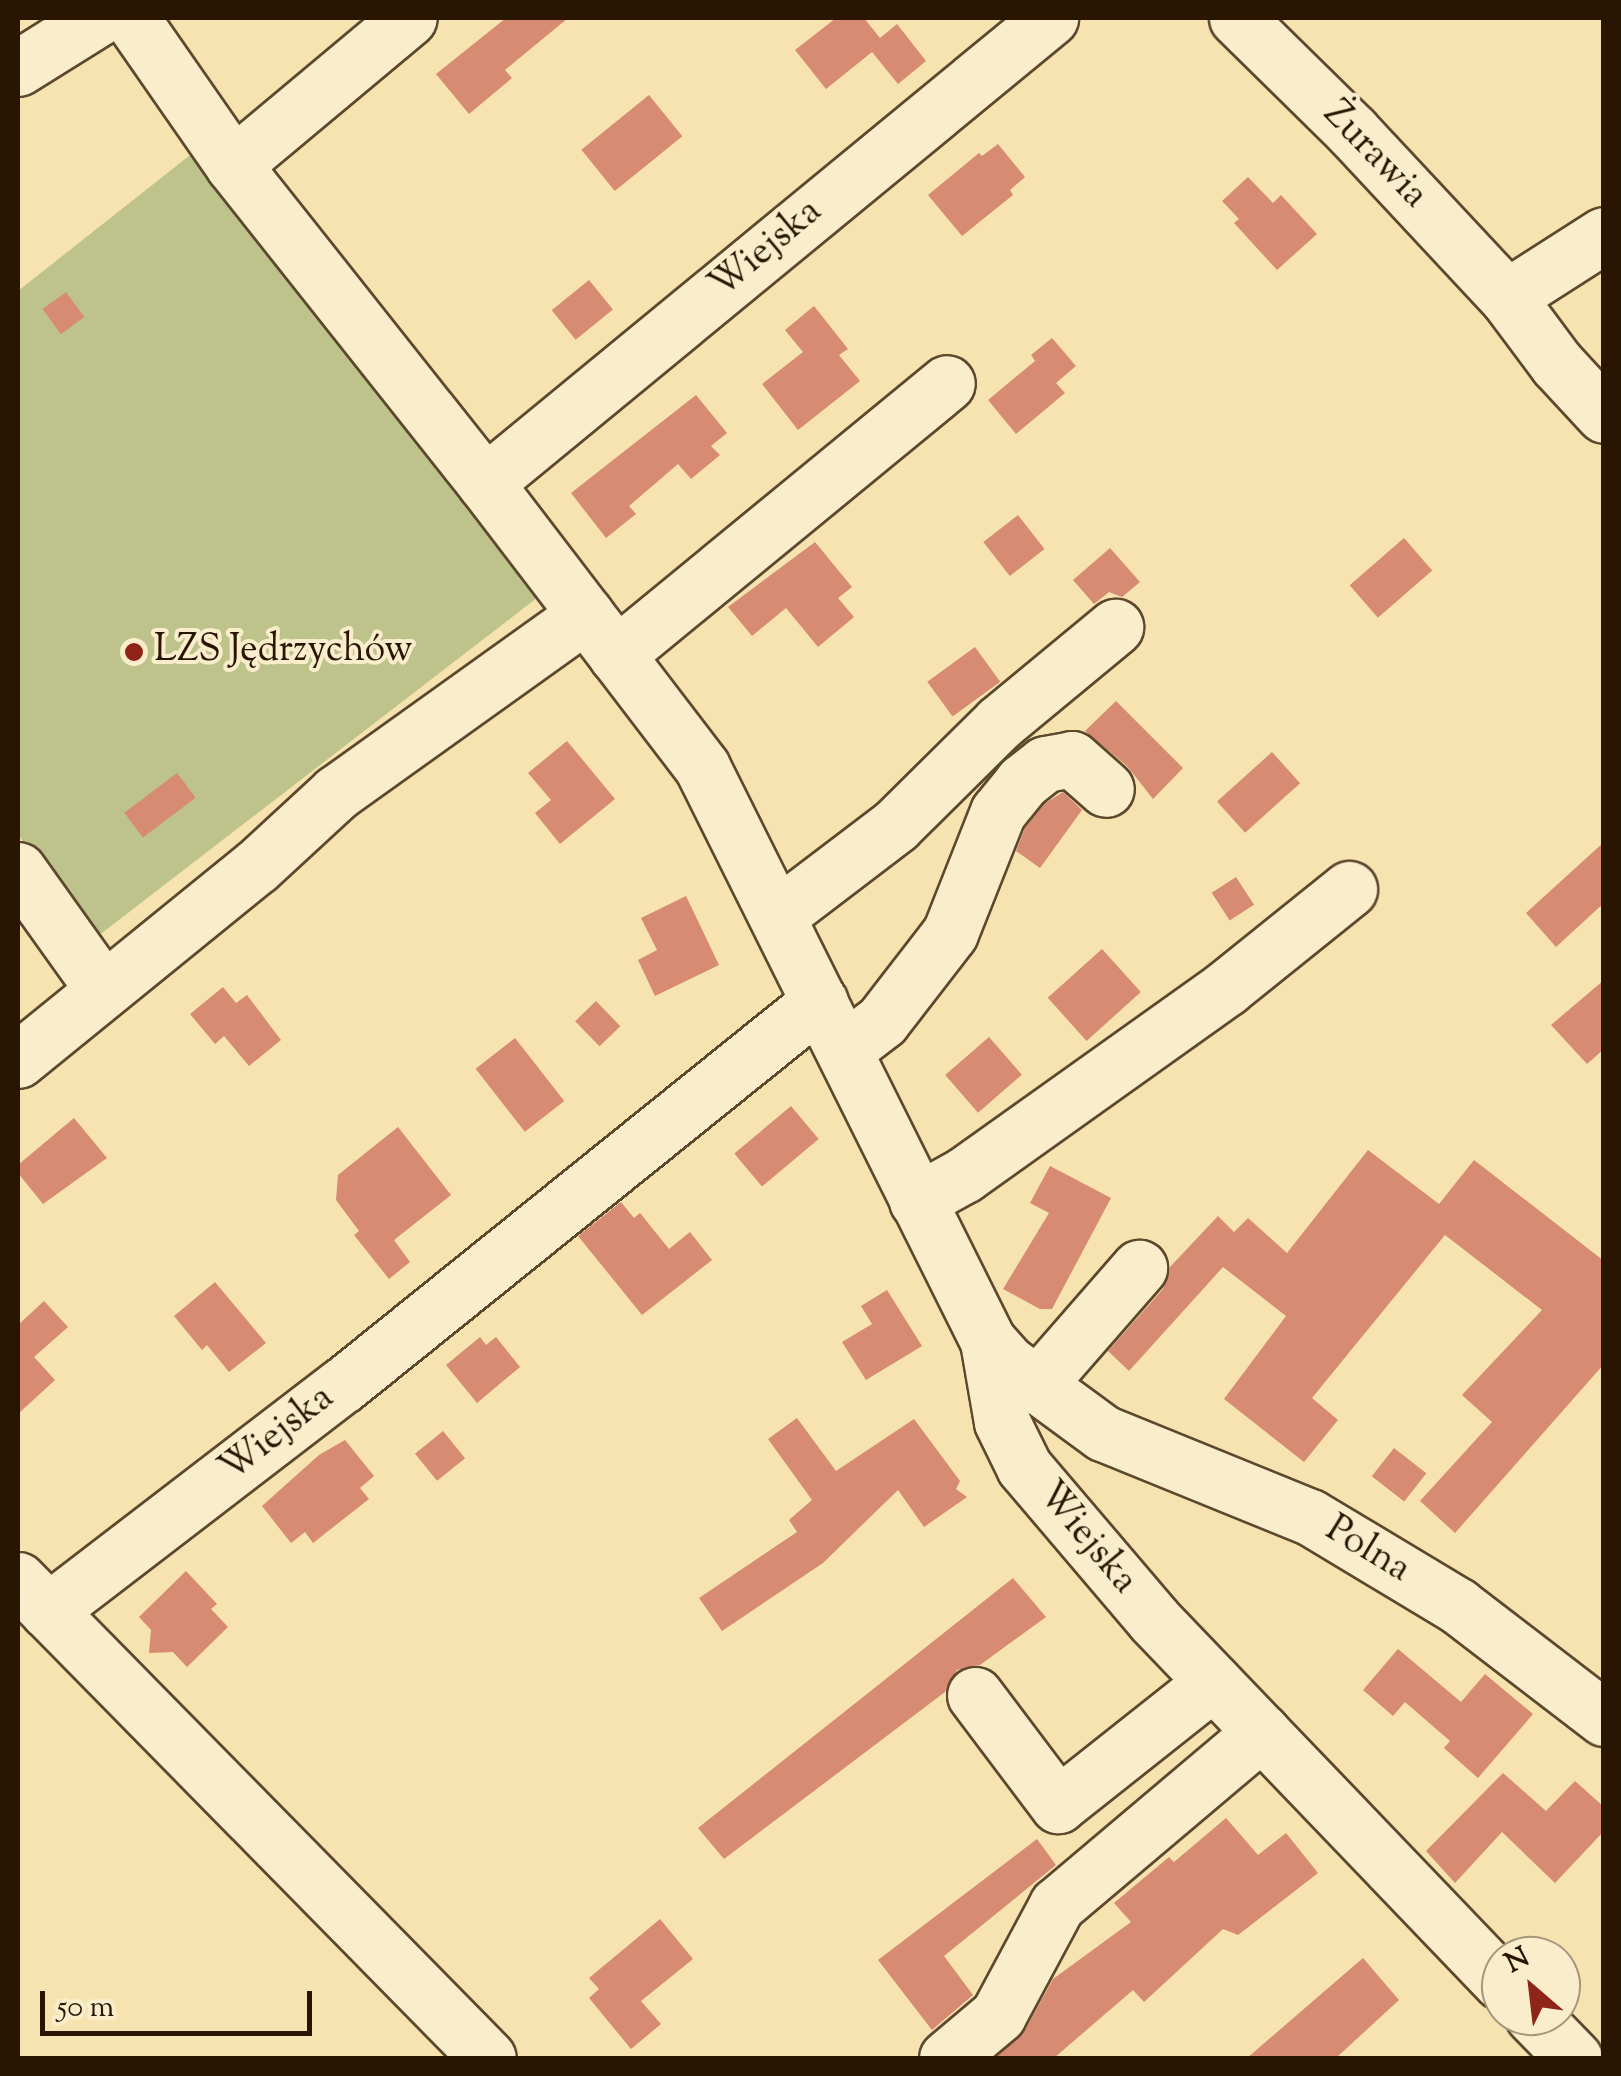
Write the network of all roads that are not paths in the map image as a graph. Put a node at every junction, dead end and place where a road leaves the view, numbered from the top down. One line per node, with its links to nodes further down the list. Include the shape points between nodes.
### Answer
1 (98, 18): 6 (street)
2 (131, 18): 7 (street, Wiejska)
3 (409, 18): 7 (street)
4 (1050, 18): 12 (street, Wiejska)
5 (1237, 18): 9 (street, Żurawia)
6 (18, 68)
7 (232, 165): 12 (street, Wiejska)
8 (1604, 235): 9 (street)
9 (1507, 297): 11 (street, Żurawia)
10 (946, 383): 14 (street)
11 (1604, 414)
12 (485, 483): 14 (street, Wiejska)
13 (1115, 627): 18 (street, via 999,723 896,825)
14 (601, 634): 18 (street, Wiejska, via 702,767); 19 (street, via 336,794)
15 (1106, 789): 21 (street, via 1072,760 1046,764 1022,782 998,812 950,934 882,1021)
16 (18, 870): 19 (street)
17 (1350, 889): 23 (street, via 1226,988 964,1176)
18 (778, 915): 20 (street, Wiejska)
19 (103, 988): 22 (street)
20 (820, 1000): 21 (street, Wiejska); 29 (street, Wiejska, via 358,1372)
21 (844, 1050): 23 (street, Wiejska)
22 (18, 1060)
23 (917, 1201): 25 (street, Wiejska)
24 (1139, 1268): 26 (street)
25 (988, 1341): 26 (street, Polna); 28 (street, Wiejska, via 1002,1422 1024,1467)
26 (1036, 1386): 27 (street, Polna)
27 (1103, 1433): 28 (street); 32 (street, Polna, via 1310,1517 1458,1606)
28 (1050, 1497): 30 (street, Wiejska)
29 (33, 1595): 36 (street)
30 (1213, 1682): 31 (street, via 1058,1804); 33 (street, Wiejska)
31 (975, 1694)
32 (1604, 1718)
33 (1262, 1732): 34 (street, Wiejska); 37 (street, via 1057,1905 998,2016)
34 (1481, 1961)
35 (1553, 2036): 38 (street)
36 (488, 2058)
37 (947, 2058)
38 (1574, 2058)

